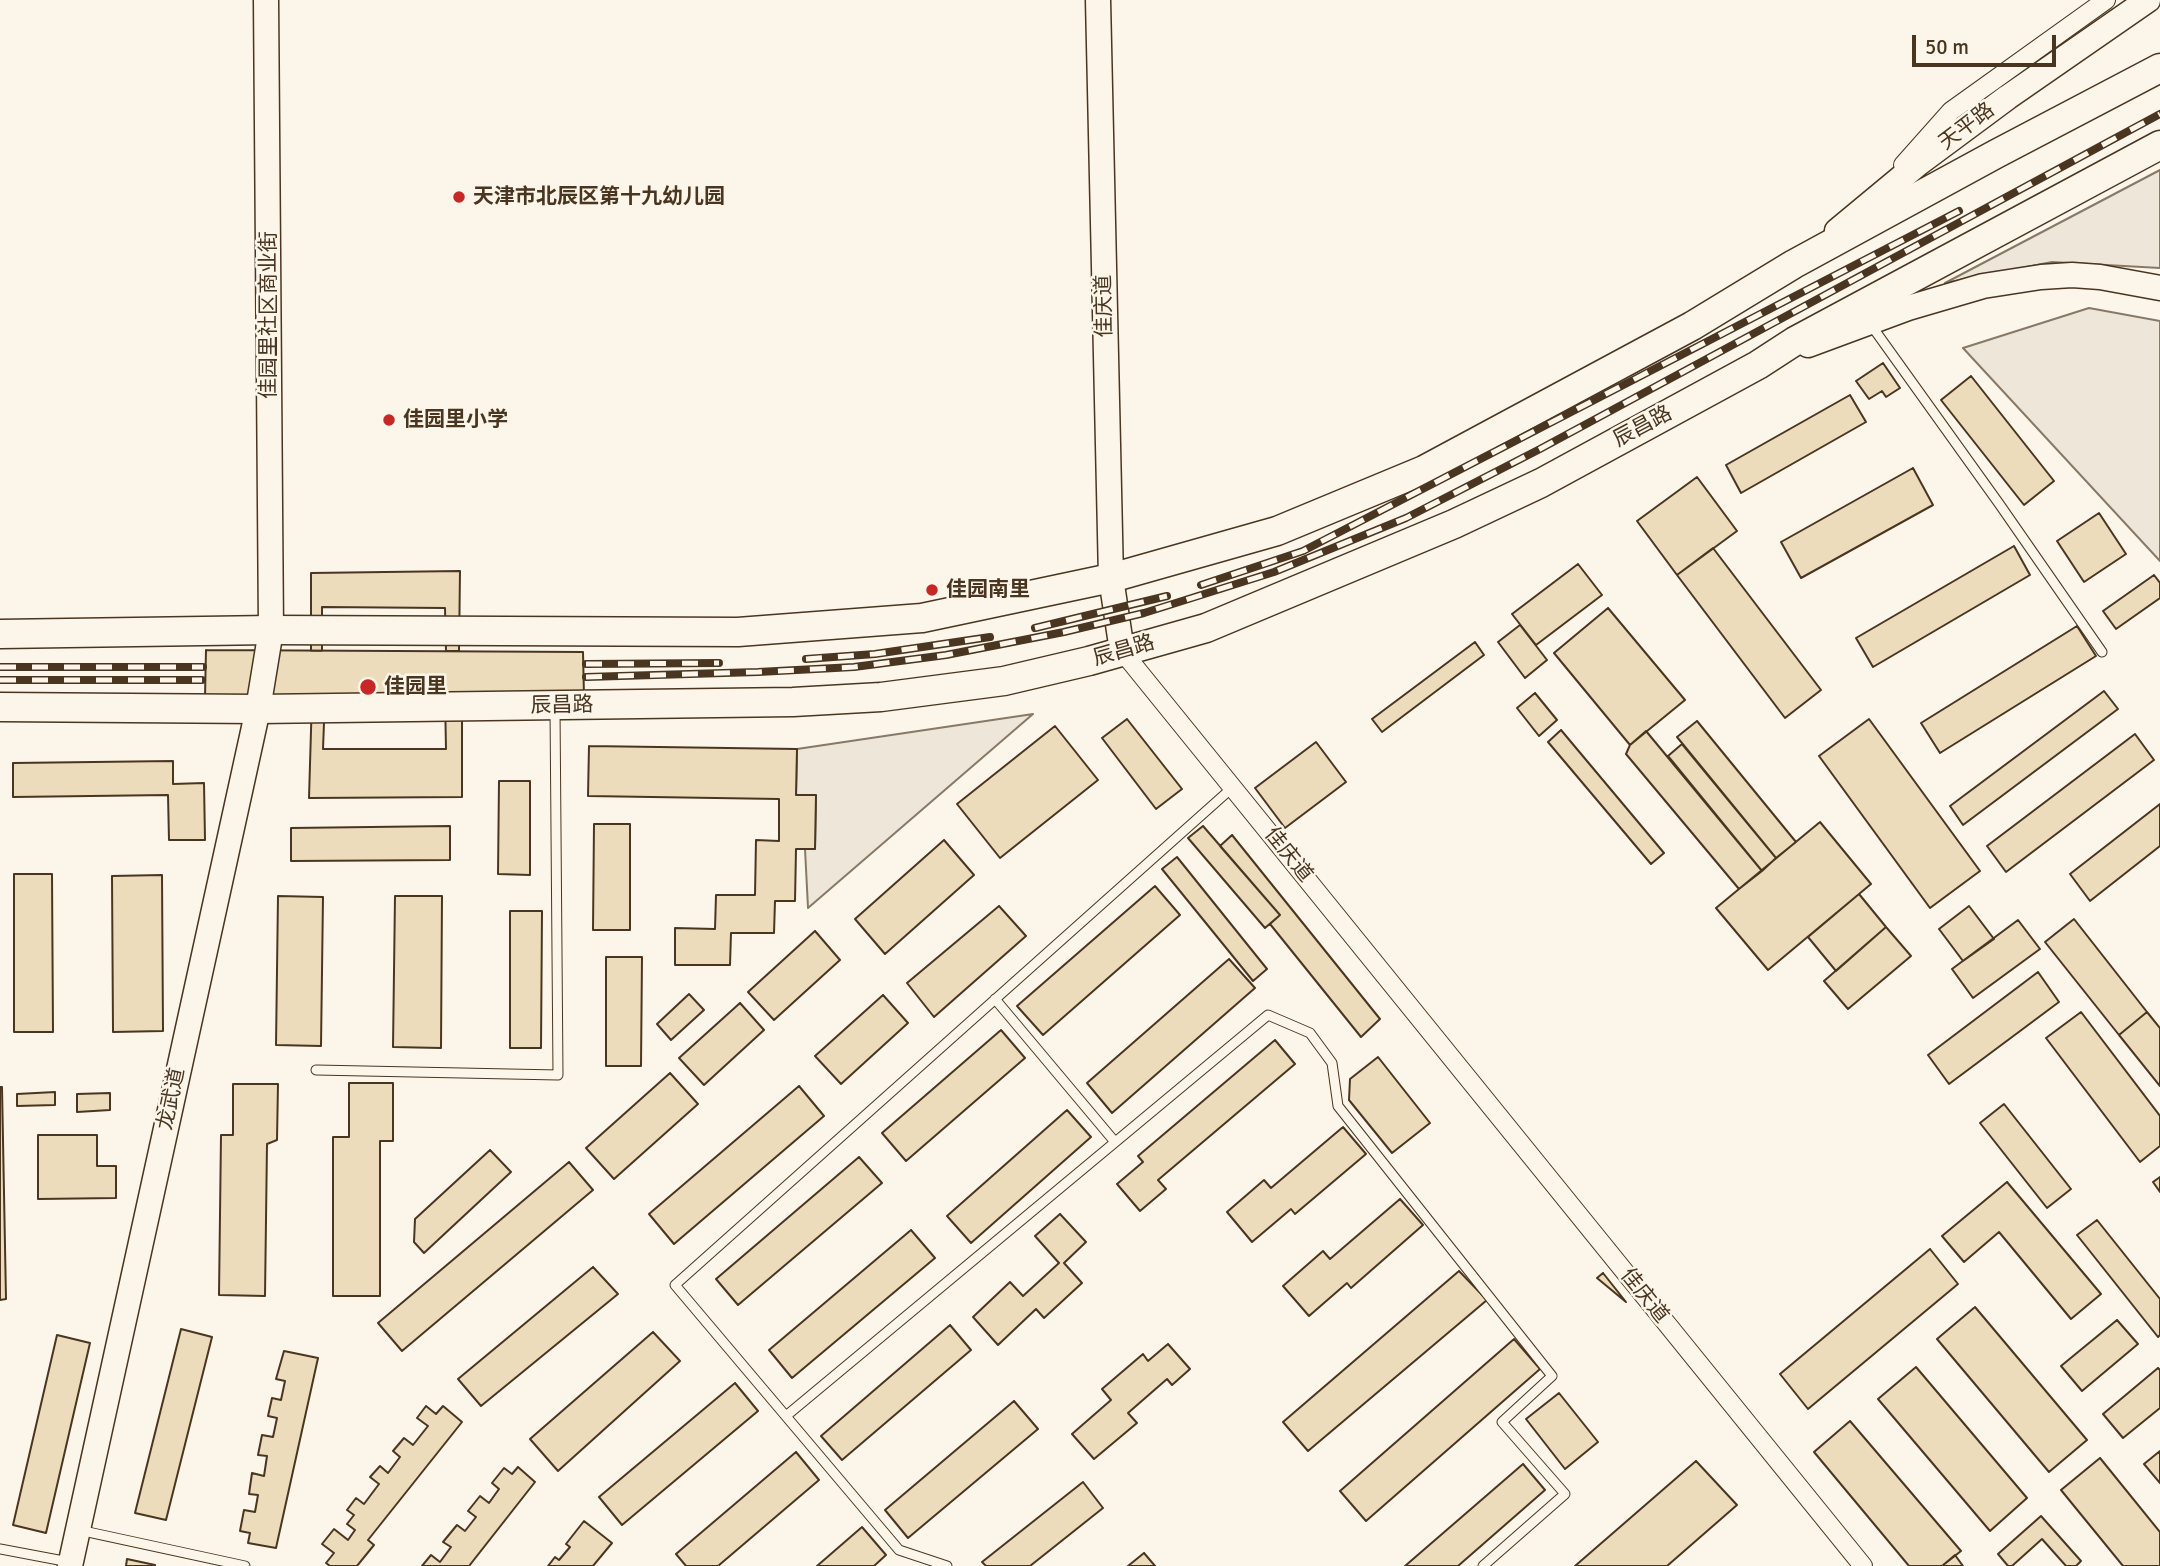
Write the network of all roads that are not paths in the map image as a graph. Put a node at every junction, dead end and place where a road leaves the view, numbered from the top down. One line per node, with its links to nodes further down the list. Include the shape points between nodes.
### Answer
1 (266, 0): 13 (street, 佳园里社区商业街)
2 (1098, 0): 12 (street, 佳庆道)
3 (2106, 0): 7 (street, via 1951,111)
4 (2148, 0): 7 (street, 天平路, via 2008,97)
5 (2160, 66): 8 (main road)
6 (2148, 151): 11 (main road, 辰昌路, via 1794,341)
7 (1860, 213): 8 (street, 天平路)
8 (1794, 264): 12 (main road, via 1692,326 1424,470 1277,531)
9 (2160, 288): 10 (street, via 2100,277 2041,277 1983,286)
10 (1868, 322): 11 (street); 16 (lane)
11 (1758, 365): 15 (main road, 辰昌路, via 1541,483 1454,524 1206,628)
12 (1111, 578): 13 (main road, via 922,618 823,627 738,632); 15 (street, 佳庆道)
13 (271, 630): 14 (main road); 19 (street, 龙武道)
14 (0, 634)
15 (1122, 651): 17 (main road, 辰昌路, via 1004,681 881,697); 20 (street, 佳庆道)
16 (2102, 652)
17 (555, 706): 19 (main road, 辰昌路); 22 (lane, via 558,1075)
18 (0, 707): 19 (main road, 辰昌路)
19 (258, 709): 25 (street, 龙武道)
20 (1233, 787): 21 (lane); 31 (street, 佳庆道)
21 (995, 999): 23 (lane); 24 (lane, via 675,1285)
22 (316, 1070)
23 (1115, 1142): 24 (lane); 30 (lane, via 1268,1015 1310,1033 1332,1063 1338,1106 1552,1376 1502,1422 1565,1494)
24 (786, 1416): 29 (lane, via 899,1550)
25 (78, 1530): 27 (street, 龙武道); 28 (lane)
26 (0, 1549): 27 (lane)
27 (70, 1564)
28 (245, 1566)
29 (947, 1566)
30 (1483, 1566)
31 (1863, 1566)

